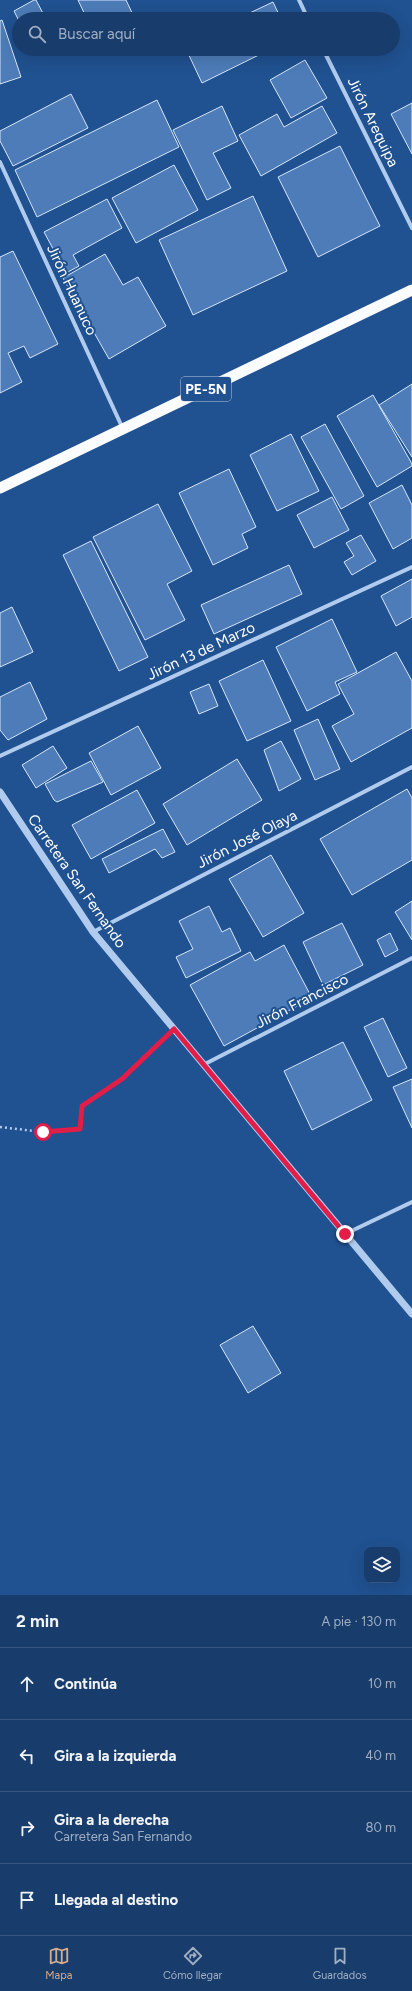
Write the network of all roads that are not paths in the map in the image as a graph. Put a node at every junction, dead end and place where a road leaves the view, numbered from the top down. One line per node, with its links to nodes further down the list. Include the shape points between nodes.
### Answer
1 (299, 0): 2 (street)
2 (305, 12)
3 (326, 56): 5 (street, Jirón Arequipa)
4 (0, 162): 7 (street, Jirón Huanuco)
5 (412, 228)
6 (412, 290): 7 (highway, PE-5N)
7 (123, 428): 8 (highway, PE-5N)
8 (0, 488)
9 (412, 567): 10 (street, Jirón 13 de Marzo)
10 (0, 756)
11 (412, 767): 13 (street, Jirón José Olaya)
12 (0, 792): 13 (street, Carretera San Fernando)
13 (93, 932): 15 (street, Carretera San Fernando)
14 (412, 958): 15 (street, Jirón Francisco)
15 (203, 1065): 17 (street, Carretera San Fernando)
16 (412, 1202): 17 (street)
17 (345, 1234): 18 (street, Carretera San Fernando)
18 (412, 1314)

